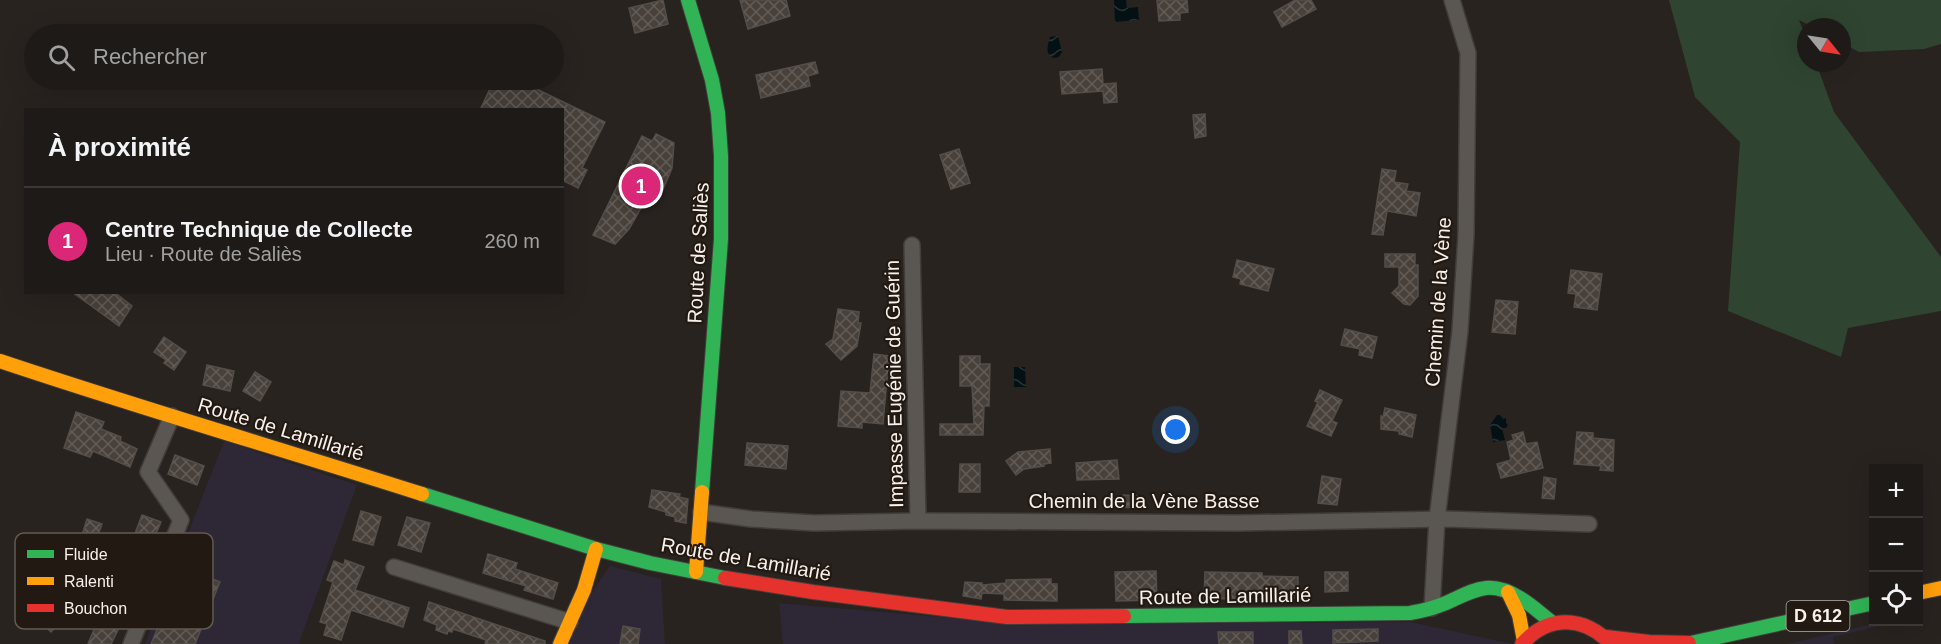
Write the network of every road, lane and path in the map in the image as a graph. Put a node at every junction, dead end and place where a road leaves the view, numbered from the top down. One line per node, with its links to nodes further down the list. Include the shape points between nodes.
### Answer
1 (688, 0): 6 (main road, Route de Saliès, via 714,87 722,191)
2 (1452, 0): 7 (street, Chemin de la Vène, via 1468,53 1466,235 1460,331)
3 (912, 245): 8 (street, Impasse Eugénie de Guérin)
4 (0, 361): 5 (main road, Route de Lamillarié)
5 (172, 416): 10 (street, via 148,472 181,520); 11 (main road, Route de Lamillarié)
6 (700, 512): 8 (street, Chemin de la Vène Basse, via 793,522); 13 (main road, Route de Saliès)
7 (1437, 519): 8 (street, Chemin de la Vène Basse, via 1238,523); 9 (street, Chemin de la Vène Basse); 18 (street, Chemin de la Vène)
8 (918, 521)
9 (1589, 524)
10 (176, 533)
11 (596, 549): 13 (main road, Route de Lamillarié); 19 (main road)
12 (394, 567): 19 (street)
13 (696, 573): 18 (main road, Route de Lamillarié, via 1007,617 1410,613)
14 (1941, 588): 16 (main road)
15 (1508, 591): 18 (main road, Route de Lamillarié, via 1481,587); 20 (main road); 23 (main road, via 1520,614)
16 (1923, 592)
17 (1869, 604): 24 (main road, D 612)
18 (1432, 608)
19 (570, 622): 26 (main road)
20 (1553, 622): 22 (main road, via 1583,624); 23 (main road)
21 (137, 629): 25 (street)
22 (1608, 640): 24 (main road, D 612)
23 (1523, 642)
24 (1688, 643)
25 (131, 644)
26 (560, 644)

